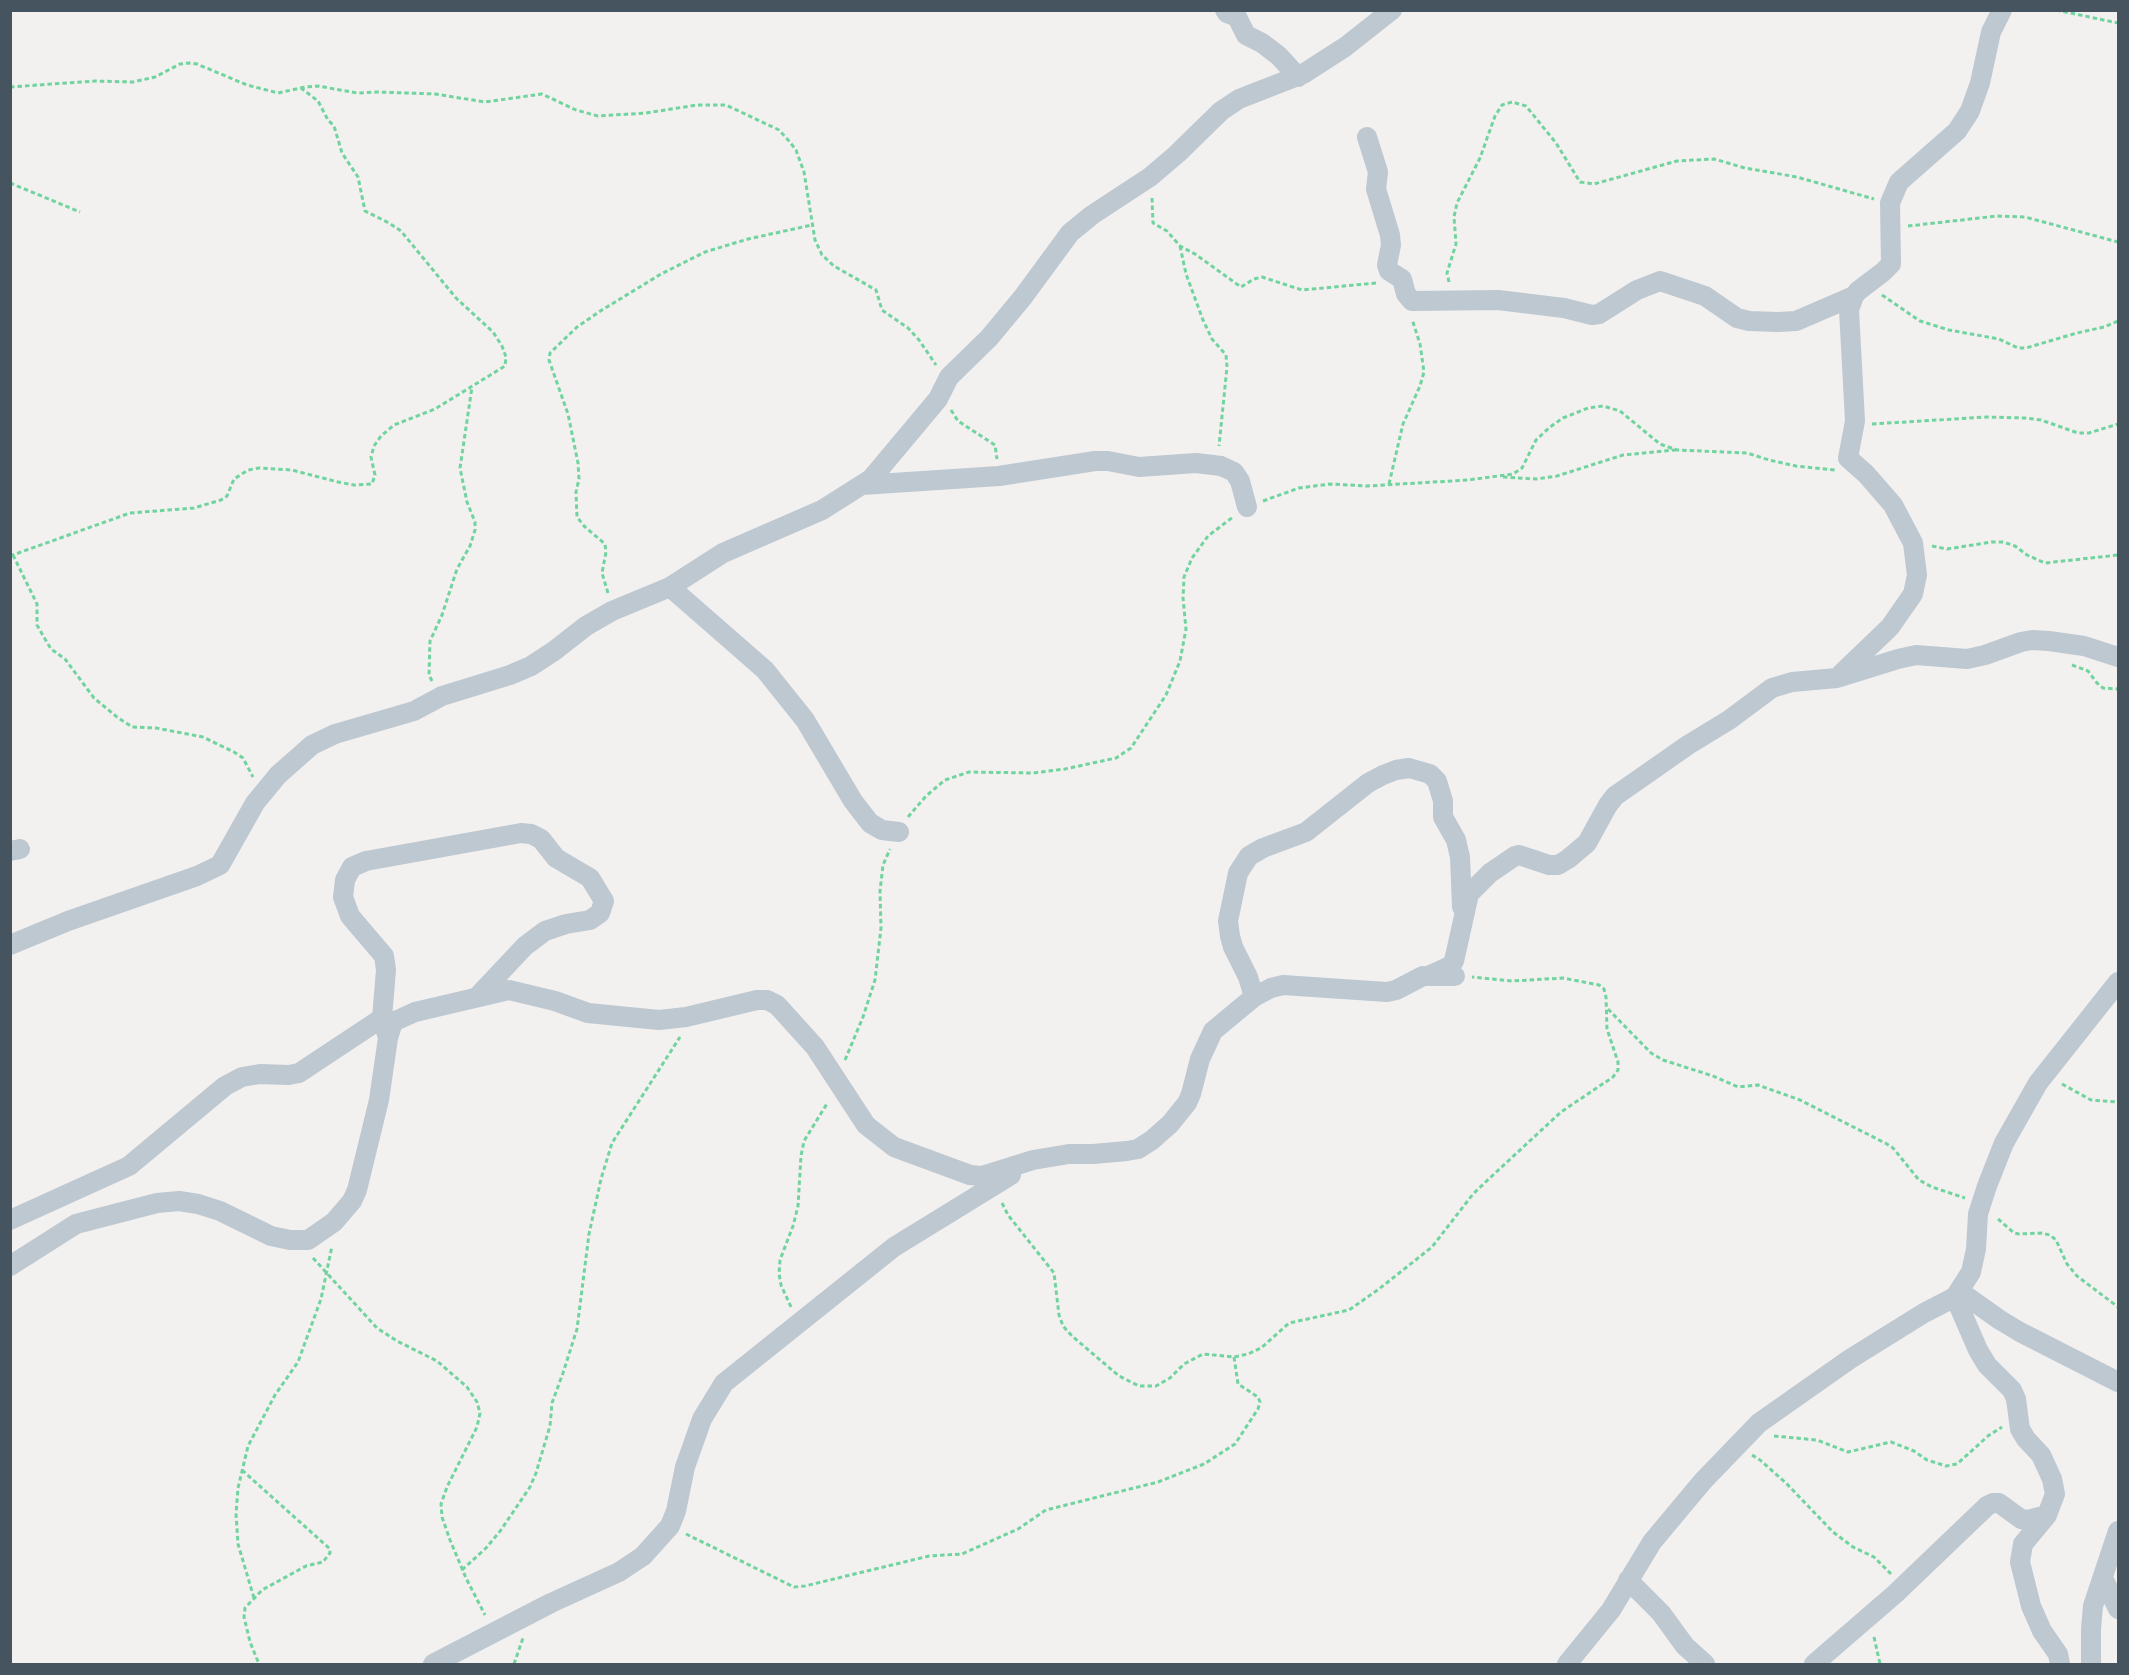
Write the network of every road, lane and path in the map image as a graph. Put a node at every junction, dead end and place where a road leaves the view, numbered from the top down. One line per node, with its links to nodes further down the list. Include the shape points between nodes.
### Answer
1 (1225, 10): 6 (street, via 1238,17 1246,35 1279,56)
2 (1392, 10): 6 (street, via 1346,47)
3 (2002, 10): 12 (street, via 1991,32 1970,111 1957,131 1899,182)
4 (2056, 10): 5 (path)
5 (2118, 23)
6 (1298, 77): 11 (street, via 1239,99 1221,111)
7 (10, 87): 8 (path, via 133,82 189,63 270,92)
8 (302, 88): 14 (path, via 435,94 485,102 542,94 598,116 726,105 779,130 796,150 804,172); 24 (path, via 318,101 334,126 342,153 358,177 365,211 401,231 440,280 493,332 502,346 505,366)
9 (1367, 136): 18 (street, via 1378,172 1376,189 1390,236 1387,266)
10 (10, 183): 13 (path)
11 (1134, 189): 17 (path, via 1152,198 1152,221); 23 (street, via 1070,233 1003,323)
12 (1890, 204): 15 (street); 21 (path, via 1797,177 1714,159 1677,161 1594,184 1580,182 1556,143 1526,106 1512,102 1502,105 1495,116 1454,217 1456,244 1446,273 1455,292)
13 (80, 212)
14 (812, 225): 23 (path, via 822,255 876,290 882,310 919,340); 39 (path, via 705,252 602,310 577,327 549,355 568,414 578,463 577,517 605,544 603,579)
15 (1890, 229): 16 (path, via 1997,216 2025,217); 19 (street, via 1891,264)
16 (2118, 242)
17 (1180, 246): 18 (path, via 1241,287 1262,277 1302,290); 28 (path, via 1203,320 1226,355)
18 (1401, 278): 20 (street)
19 (1860, 290): 21 (street, via 1796,321 1778,322 1737,318 1705,296 1660,281 1592,315 1498,300); 22 (path, via 1920,321 1999,339 2018,348); 26 (street, via 1849,309 1855,421)
20 (1412, 301): 21 (street); 32 (path, via 1424,372 1403,424)
21 (1473, 301)
22 (2118, 321)
23 (946, 383): 30 (path, via 958,421 995,445); 33 (street, via 938,399)
24 (472, 387): 36 (path, via 435,409 394,425 381,436 371,457 375,475 372,484 346,483 292,470 248,470 234,479 221,500 180,510 130,513); 44 (path, via 460,468 475,530 429,649 429,675)
25 (2118, 424): 26 (path, via 2078,433 2041,420 1987,417 1871,424)
26 (1852, 431): 35 (street, via 1848,458 1893,504)
27 (1677, 450): 29 (path, via 1748,453 1796,466); 31 (path, via 1623,455 1536,479); 31 (path, via 1660,444 1620,411 1603,406 1588,408 1563,418 1536,440 1522,468 1513,474)
28 (1216, 466): 30 (street, via 1196,463 1139,467 1095,461); 34 (street, via 1234,472)
29 (1837, 470)
30 (999, 476): 33 (street)
31 (1494, 476): 32 (path)
32 (1389, 484): 34 (path, via 1299,488)
33 (862, 485): 38 (street, via 822,510 723,553)
34 (1247, 507): 46 (path, via 1208,536 1192,558 1184,577 1186,629 1180,661 1166,695 1131,748 1116,758 1065,769 969,772 945,780 912,811)
35 (1907, 532): 37 (path, via 1947,549 2003,542 2045,563); 42 (street, via 1916,560 1913,594 1890,627)
36 (12, 555): 45 (path, via 37,604 38,625 45,639 51,649 65,658 94,698 132,727 203,738 234,752 243,758 253,777)
37 (2118, 555)
38 (670, 587): 39 (street); 46 (street, via 765,670 805,720 870,823 882,830)
39 (616, 609): 44 (street, via 531,666)
40 (2118, 657): 42 (street, via 2084,646 2032,640 1967,659 1916,655)
41 (2066, 663): 43 (path, via 2088,671 2103,688)
42 (1837, 678): 47 (street, via 1772,688 1615,796 1587,843 1568,859 1549,865 1519,855 1490,873 1469,894)
43 (2118, 689)
44 (442, 696): 45 (street, via 414,711 335,734 312,745 278,775)
45 (255, 803): 48 (street, via 225,860 215,868)
46 (899, 832): 59 (path, via 883,865 875,980 845,1060)
47 (1463, 921): 49 (street, via 1454,961); 52 (street, via 1460,857 1442,814 1437,781 1419,770 1396,770 1368,783 1306,832 1250,856 1238,873 1228,921 1233,947)
48 (10, 945)
49 (1430, 975): 50 (street); 52 (street, via 1387,992 1283,985)
50 (1455, 976): 54 (path, via 1512,981 1563,978 1604,989)
51 (2118, 982): 58 (street)
52 (1254, 997): 61 (street, via 1213,1031 1187,1103 1152,1140 1127,1151)
53 (474, 999): 55 (street, via 509,990 555,1000 588,1013 659,1020); 56 (street, via 525,946 545,931 590,920 600,913 604,901 591,878 556,858 541,839 531,834 366,861 352,867 343,897 350,916 386,962); 57 (street, via 400,1017 393,1022)
54 (1606, 1008): 63 (path, via 1663,1060 1738,1087 1758,1085 1800,1100 1893,1148 1919,1180); 71 (path, via 1607,1029 1618,1062 1616,1074 1561,1112 1473,1194 1432,1247 1379,1289 1349,1310 1289,1323 1261,1348)
55 (694, 1015): 59 (street, via 767,1000 777,1005 802,1032); 80 (path, via 612,1143 589,1234 577,1329 552,1403 550,1426 533,1480 501,1530)
56 (382, 1018): 57 (street); 65 (street, via 299,1073 242,1077 225,1086 129,1166)
57 (388, 1038): 64 (street, via 362,1172 352,1201)
58 (2045, 1073): 60 (path, via 2091,1100); 63 (street, via 2004,1143)
59 (840, 1086): 61 (street, via 866,1125 894,1147 921,1158 982,1176); 70 (path, via 804,1141 798,1206 780,1260 781,1285 792,1308)
60 (2118, 1102)
61 (1033, 1160): 62 (street)
62 (994, 1186): 70 (street, via 894,1247); 71 (path, via 1008,1215 1054,1272 1063,1326 1119,1376 1139,1386 1156,1386 1203,1354)
63 (1981, 1203): 68 (street, via 1971,1272); 69 (path, via 2014,1233 2050,1235 2077,1276)
64 (340, 1216): 66 (street, via 308,1240 290,1240 271,1236 198,1204 157,1203 76,1224); 67 (path)
65 (10, 1220)
66 (10, 1266)
67 (326, 1271): 76 (path, via 321,1299 298,1362 248,1446); 80 (path, via 377,1328 437,1361 467,1387 477,1402 477,1427 441,1504)
68 (1957, 1294): 72 (street); 73 (street, via 1978,1350 2012,1390); 74 (street, via 1850,1359)
69 (2118, 1307)
70 (793, 1330): 78 (street, via 724,1383 702,1419)
71 (1234, 1358): 78 (path, via 1238,1384 1260,1402 1235,1444 1204,1464 1158,1482 1046,1510 1018,1529 962,1554 929,1556 794,1587)
72 (2118, 1382)
73 (2018, 1415): 74 (path, via 1957,1464 1946,1466 1891,1442 1848,1452 1817,1440 1773,1436); 77 (street, via 2020,1429 2041,1455 2052,1479 2055,1494)
74 (1754, 1428): 75 (street)
75 (1737, 1447): 81 (street, via 1652,1542); 83 (path, via 1760,1460 1786,1483 1833,1532 1874,1557)
76 (242, 1470): 84 (path, via 237,1544); 84 (path, via 330,1549 323,1562 306,1566)
77 (2047, 1515): 83 (street, via 2035,1520 2021,1519 2003,1505 1993,1503); 94 (street, via 2023,1544 2020,1562 2031,1606 2058,1654)
78 (670, 1526): 87 (street, via 643,1556 619,1572)
79 (2118, 1531): 82 (street)
80 (462, 1570): 87 (path)
81 (1628, 1580): 90 (street, via 1611,1610); 91 (street)
82 (2104, 1580): 85 (street); 95 (street, via 2093,1606)
83 (1905, 1585): 86 (street)
84 (254, 1598): 88 (path, via 243,1612)
85 (2118, 1609)
86 (1872, 1614): 92 (street); 93 (path)
87 (494, 1632): 89 (street)
88 (259, 1665)
89 (433, 1665)
90 (1567, 1665)
91 (1705, 1665)
92 (1814, 1665)
93 (1880, 1665)
94 (2060, 1665)
95 (2091, 1665)

